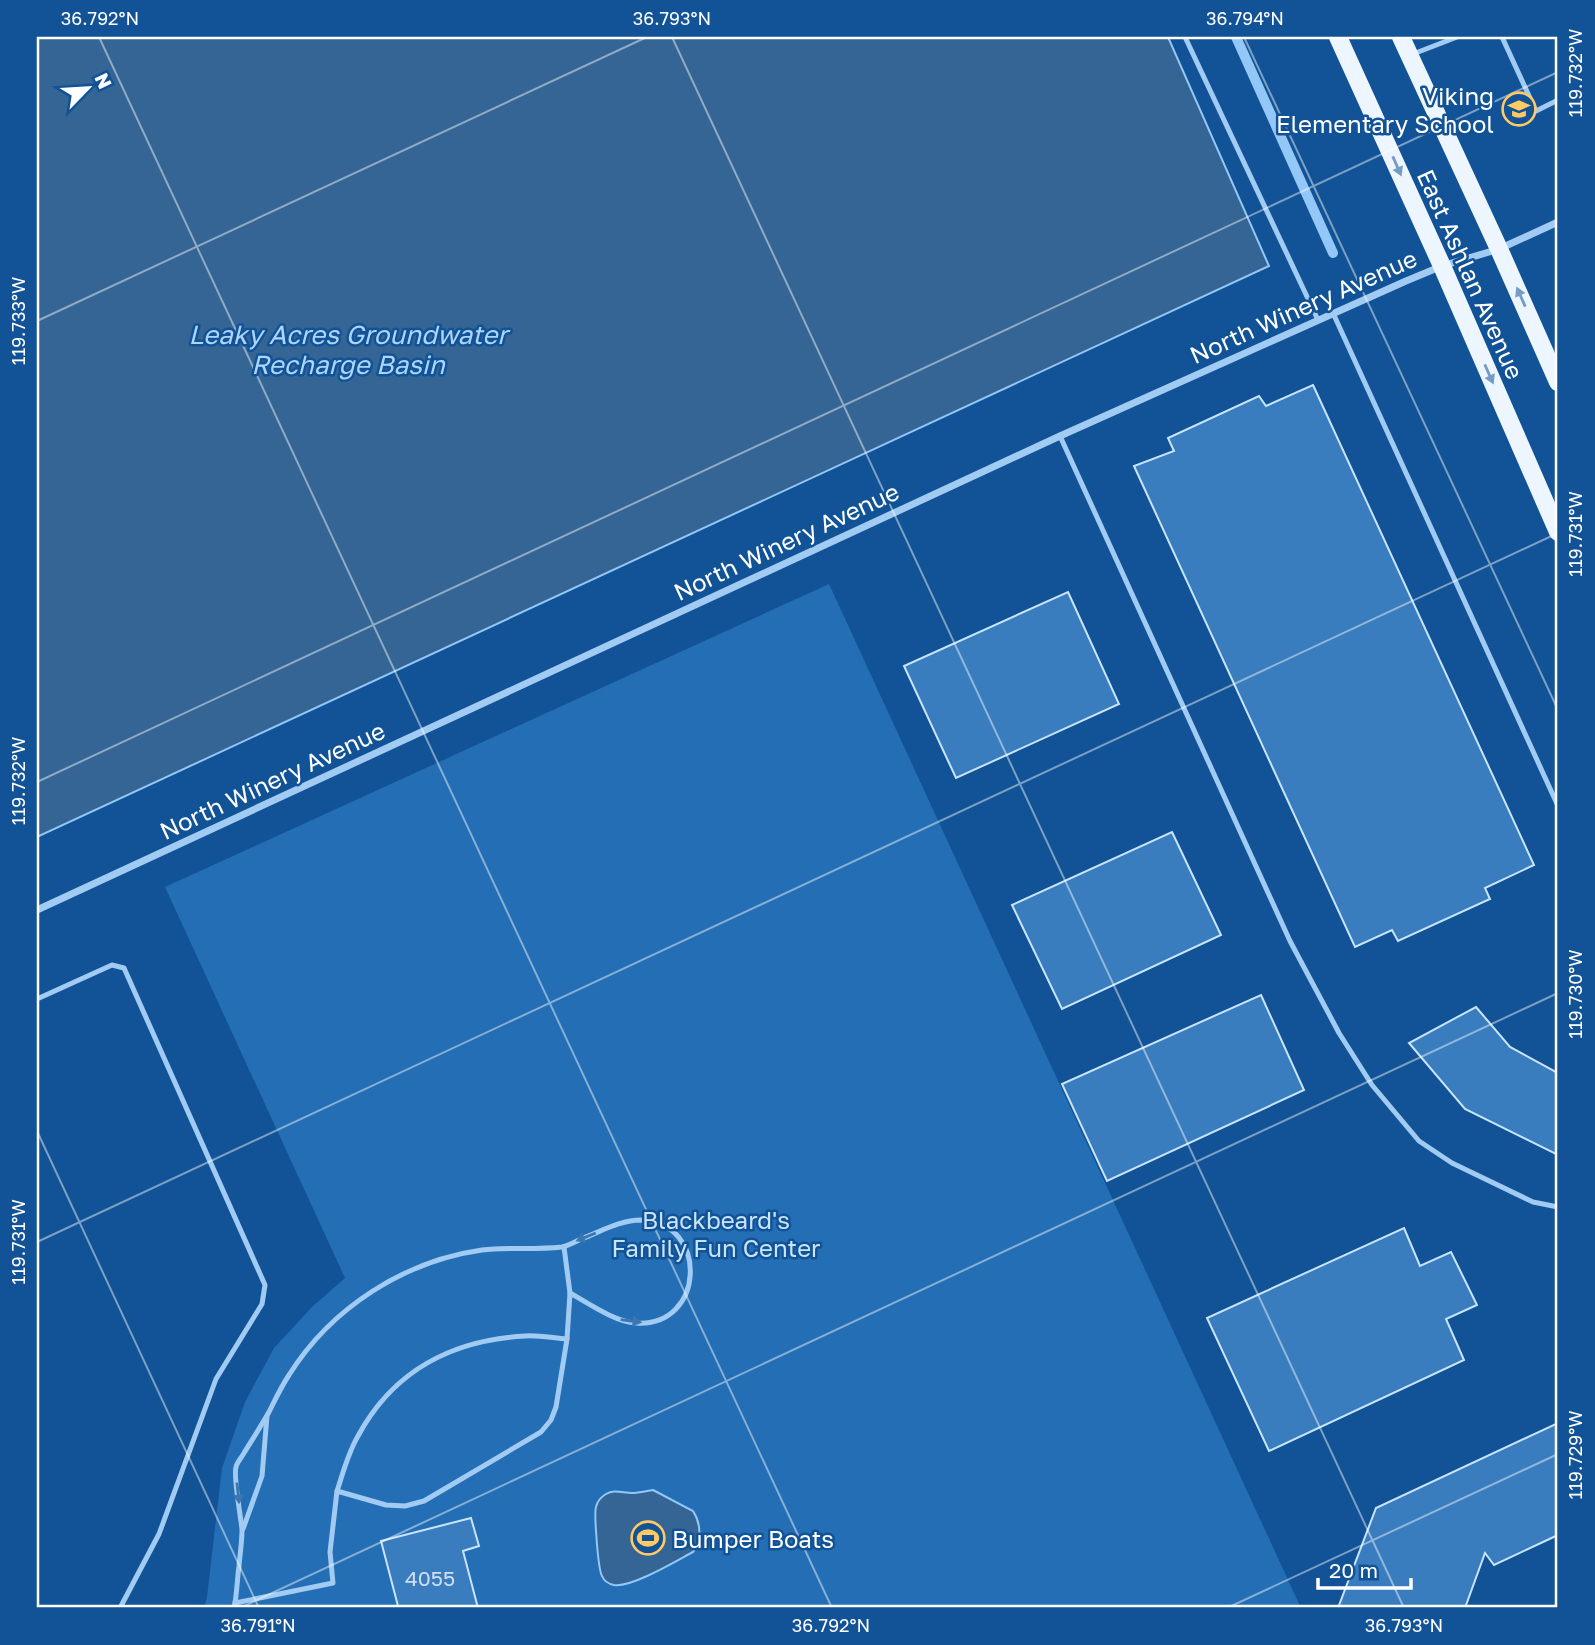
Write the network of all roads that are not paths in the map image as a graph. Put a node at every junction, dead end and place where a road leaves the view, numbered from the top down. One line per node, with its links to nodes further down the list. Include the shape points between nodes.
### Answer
1 (1185, 37): 12 (lane)
2 (1338, 37): 10 (main road, East Ashlan Avenue, one-way to 10)
3 (1401, 37): 6 (main road, East Ashlan Avenue)
4 (1457, 37): 6 (lane)
5 (1502, 37): 7 (lane, via 1536,111)
6 (1410, 55): 9 (main road, East Ashlan Avenue)
7 (1558, 100)
8 (1558, 222): 9 (street, North Winery Avenue)
9 (1499, 249): 10 (street, North Winery Avenue); 13 (main road, East Ashlan Avenue, one-way to 9)
10 (1442, 266): 11 (street, North Winery Avenue); 15 (main road, East Ashlan Avenue, one-way to 15)
11 (1333, 313): 12 (street, North Winery Avenue); 16 (lane)
12 (1318, 320): 14 (street, North Winery Avenue)
13 (1558, 382)
14 (1060, 436): 17 (street, North Winery Avenue); 19 (lane, via 1290,942 1372,1085 1419,1141 1452,1163 1533,1202)
15 (1558, 532)
16 (1558, 806)
17 (37, 910)
18 (37, 999): 27 (lane, via 112,965 124,968 265,1285 262,1304 216,1379 159,1534)
19 (1558, 1207)
20 (564, 1247): 21 (lane); 21 (lane, one-way to 20, via 619,1319 636,1324 654,1322 682,1301 690,1285 691,1267 678,1236 649,1220 617,1225); 23 (lane, via 482,1250 387,1282 357,1301 313,1343)
21 (570, 1293): 22 (lane)
22 (567, 1339): 24 (lane, via 527,1335 490,1340 440,1355 417,1368 370,1416 356,1438); 24 (lane, via 556,1407 541,1432 424,1501 386,1505)
23 (268, 1415): 25 (lane, via 262,1476); 25 (lane, one-way to 25, via 235,1468)
24 (337, 1492): 26 (lane, via 330,1552 333,1583)
25 (242, 1532): 26 (lane)
26 (234, 1606)
27 (120, 1608)

